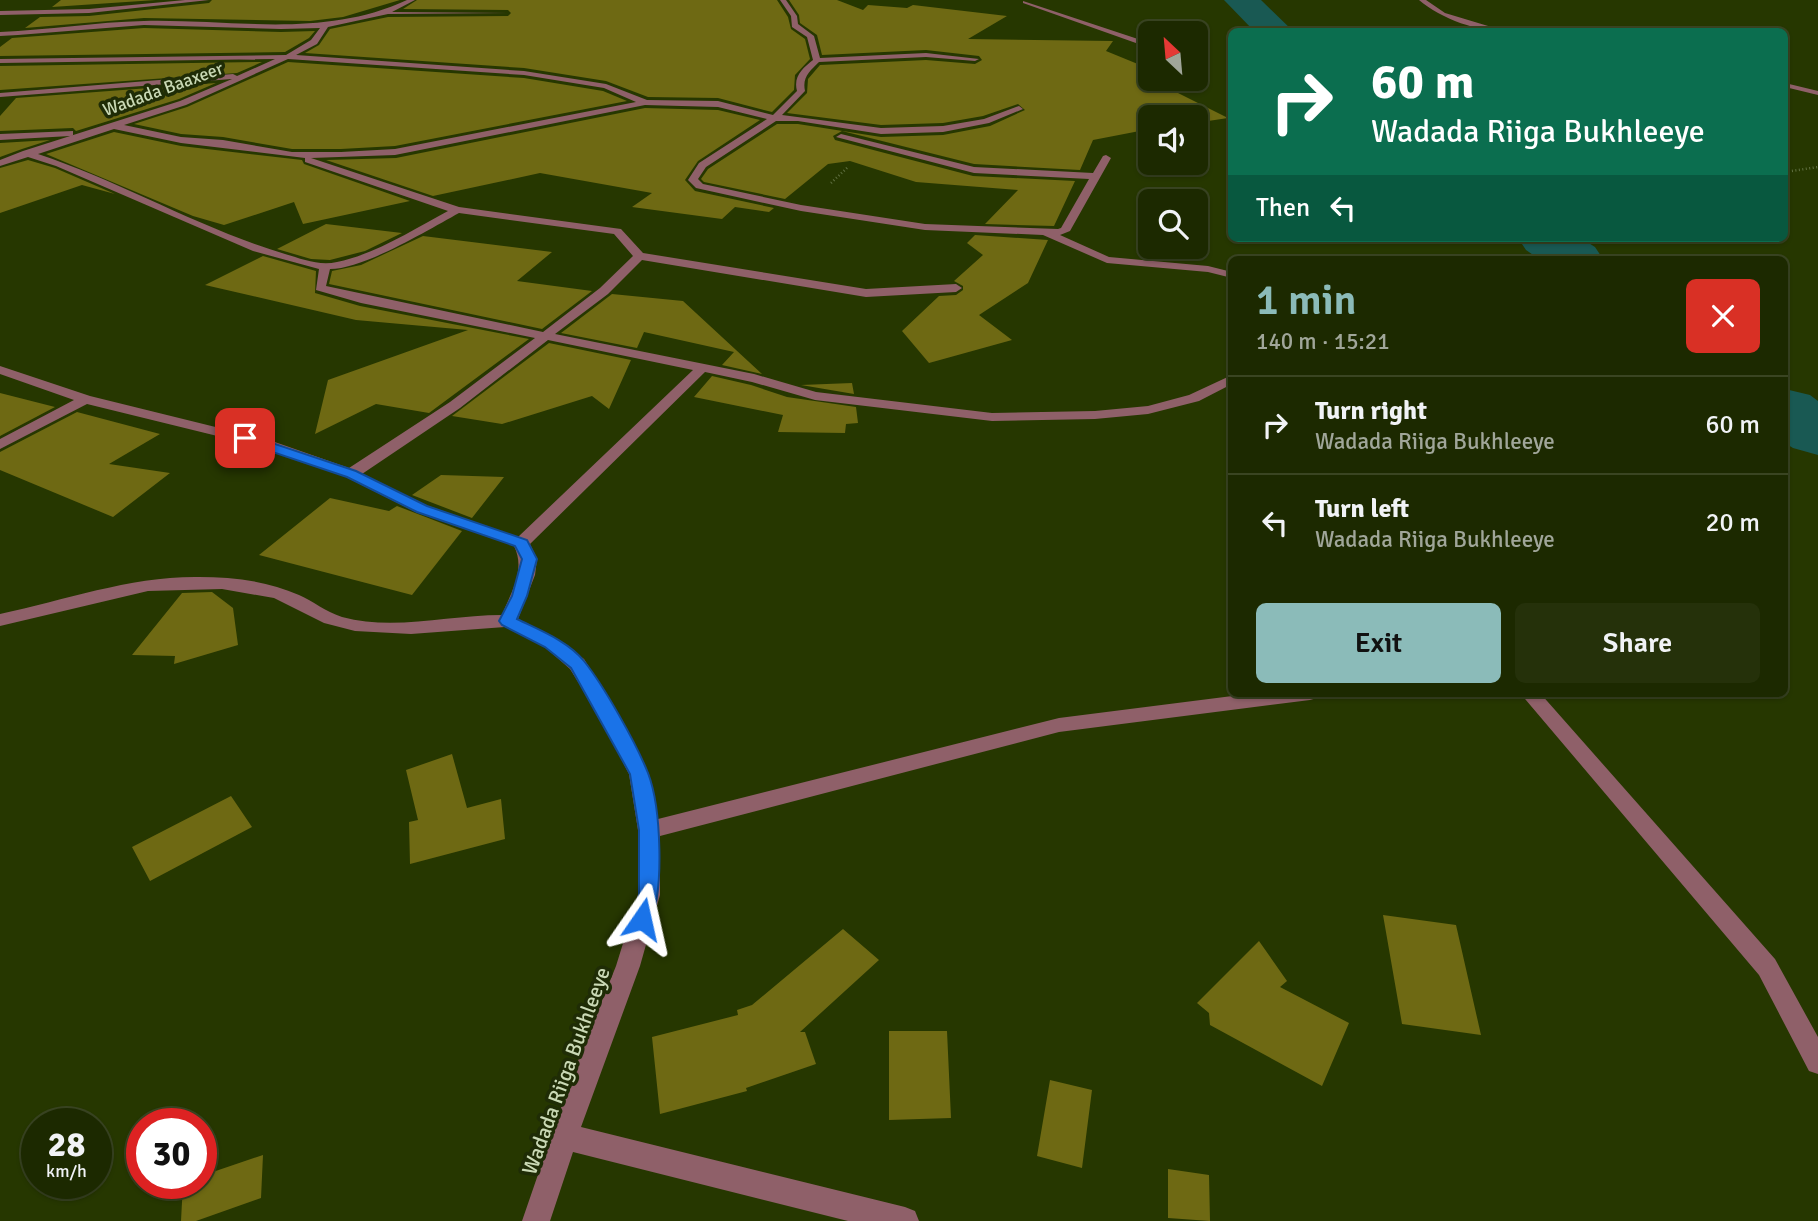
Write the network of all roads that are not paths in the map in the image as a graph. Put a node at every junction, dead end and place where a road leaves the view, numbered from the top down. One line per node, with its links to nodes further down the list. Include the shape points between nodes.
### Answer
1 (206, 0): 7 (street, via 89,11)
2 (412, 0): 9 (street)
3 (783, 0): 16 (street, via 795,25 810,36)
4 (1039, 0): 6 (street)
5 (1422, 0): 11 (street, via 1443,14)
6 (1021, 2): 13 (street)
7 (0, 13)
8 (505, 13): 9 (street)
9 (381, 15): 10 (street)
10 (326, 25): 12 (street, via 142,23); 14 (street, Wadada Baaxeer, via 314,42)
11 (1490, 28)
12 (0, 34)
13 (1138, 42)
14 (287, 57): 17 (street); 18 (street, Wadada Baaxeer); 24 (street, via 570,79 606,86)
15 (975, 59): 16 (street, via 926,55)
16 (817, 60): 26 (street, via 804,72 801,91)
17 (0, 61)
18 (244, 76): 23 (street); 27 (street, Wadada Baaxeer, via 183,103)
19 (1818, 82): 21 (street)
20 (1788, 86): 21 (street)
21 (1800, 89): 22 (street)
22 (1818, 93)
23 (0, 94)
24 (646, 103): 26 (street, via 718,104); 33 (street, via 395,152)
25 (1019, 108): 26 (street, via 986,121 918,132)
26 (772, 119): 29 (street); 38 (street, via 702,165 693,180 700,186 801,208 925,227)
27 (109, 125): 28 (street, Wadada Baaxeer); 33 (street)
28 (94, 131): 31 (street); 32 (street, Wadada Baaxeer)
29 (819, 133)
30 (832, 135): 36 (street, via 974,170)
31 (0, 137)
32 (26, 153): 35 (street, Wadada Baaxeer); 40 (street, via 257,248)
33 (292, 155): 37 (street)
34 (1106, 158): 36 (street)
35 (0, 163)
36 (1096, 176): 38 (street, via 1065,231)
37 (457, 210): 39 (street, via 617,231); 40 (street, via 404,239)
38 (1043, 232): 41 (street, via 1107,260)
39 (639, 256): 42 (street, via 866,293); 43 (street, via 604,291)
40 (325, 267): 43 (street, via 320,288)
41 (1228, 274)
42 (956, 288)
43 (544, 335): 44 (street); 49 (street, via 455,405)
44 (704, 368): 46 (street, via 754,377 814,396 992,417 1149,410 1194,398); 50 (street)
45 (0, 370): 47 (street)
46 (1228, 381)
47 (85, 399): 48 (street); 49 (street, via 267,444)
48 (0, 445)
49 (351, 474): 50 (street, via 422,509)
50 (522, 543): 52 (street, via 528,567)
51 (0, 620): 52 (street, via 151,584 196,582 253,585 340,622 388,629)
52 (508, 621): 55 (street, Wadada Riiga Bukhleeye, via 551,643 577,664 639,774)
53 (1280, 697): 55 (street, via 1059,725)
54 (1531, 697): 56 (street, via 1767,967)
55 (649, 830): 57 (street, Wadada Riiga Bukhleeye, via 649,895)
56 (1818, 1062)
57 (565, 1137): 58 (street, Wadada Riiga Bukhleeye); 59 (street)
58 (536, 1221)
59 (905, 1221)

